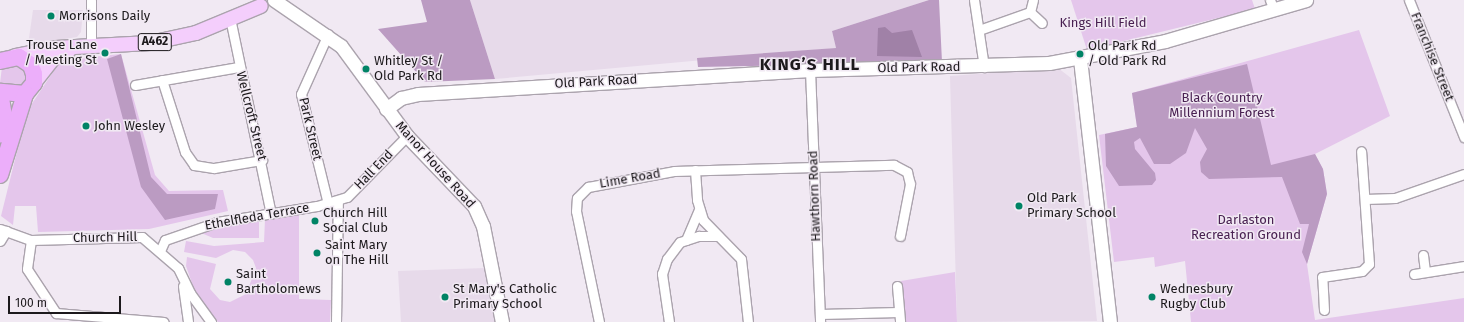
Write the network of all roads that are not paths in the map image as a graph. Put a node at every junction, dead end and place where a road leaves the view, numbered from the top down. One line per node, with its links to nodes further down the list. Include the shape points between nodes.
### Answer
1 (91, 0): 14 (street)
2 (974, 0): 11 (street)
3 (1033, 0): 8 (street)
4 (1306, 0): 7 (street, Old Park Road)
5 (1409, 0): 27 (street, Franchise Street)
6 (261, 3): 9 (main road, A462); 12 (street, Manor House Road, via 290,12)
7 (1272, 5): 16 (street, Old Park Road, via 1165,42)
8 (1030, 12): 10 (street); 11 (street)
9 (230, 18): 14 (main road, A462, via 196,33 150,43); 17 (street, Wellcroft Street)
10 (1042, 23)
11 (979, 30): 18 (street)
12 (328, 34): 24 (street, Manor House Road, via 341,46); 36 (street, Park Street, via 301,94)
13 (76, 48): 14 (main road, A462); 15 (main road, A462); 22 (main road, A462, via 56,55)
14 (91, 48)
15 (6, 57): 22 (highway, via 30,65)
16 (1080, 59): 18 (street, Old Park Road); 64 (street)
17 (238, 67): 20 (street); 29 (street, Wellcroft Street)
18 (984, 67): 19 (street, Old Park Road)
19 (810, 70): 24 (street, Old Park Road, via 418,94 401,98); 30 (street, Hawthorn Road)
20 (162, 80): 21 (street); 29 (street, via 185,152 194,165 214,168)
21 (135, 85)
22 (29, 88): 23 (highway); 33 (highway)
23 (0, 92): 25 (highway, via 4,116)
24 (386, 109): 26 (street, Manor House Road)
25 (0, 135)
26 (407, 136): 35 (street, Hall End, via 354,191); 59 (street, Manor House Road, via 468,197 479,214)
27 (1464, 137)
28 (1361, 151): 34 (street)
29 (262, 160): 38 (street, Wellcroft Street)
30 (814, 165): 31 (street, Lime Road); 41 (street, Lime Road, via 894,165 907,172 910,190); 54 (street, Hawthorn Road)
31 (695, 170): 37 (street); 60 (street, Lime Road, via 600,183 580,193 576,211)
32 (1464, 174): 34 (street, via 1395,198)
33 (0, 175)
34 (1364, 199): 52 (street, via 1369,264 1362,271 1322,277)
35 (338, 201): 36 (street, Ethelfleda Terrace); 58 (street)
36 (328, 204): 38 (street, Ethelfleda Terrace)
37 (699, 209): 40 (street); 43 (street)
38 (271, 214): 45 (street, Ethelfleda Terrace, via 191,230 166,240)
39 (2, 229): 42 (street, Church Hill); 44 (street, Church Hill)
40 (716, 236): 43 (street); 62 (street, via 741,259)
41 (900, 236)
42 (30, 240): 45 (street, Church Hill, via 142,237); 56 (street, via 27,269 42,288 51,309 65,315)
43 (686, 240): 61 (street, via 671,252 662,274)
44 (0, 241)
45 (160, 251): 48 (street, Church Hill)
46 (1423, 255): 49 (street)
47 (1464, 266): 49 (street)
48 (179, 269): 55 (street, Church Hill, via 190,293); 57 (street)
49 (1425, 272): 50 (street)
50 (1414, 274)
51 (897, 286): 53 (street)
52 (1324, 310)
53 (899, 312): 54 (street); 63 (street)
54 (820, 318)
55 (209, 319): 57 (street, via 198,313)
56 (164, 322)
57 (189, 322)
58 (336, 322)
59 (502, 322)
60 (599, 322)
61 (669, 322)
62 (748, 322)
63 (900, 322)
64 (1110, 322)

